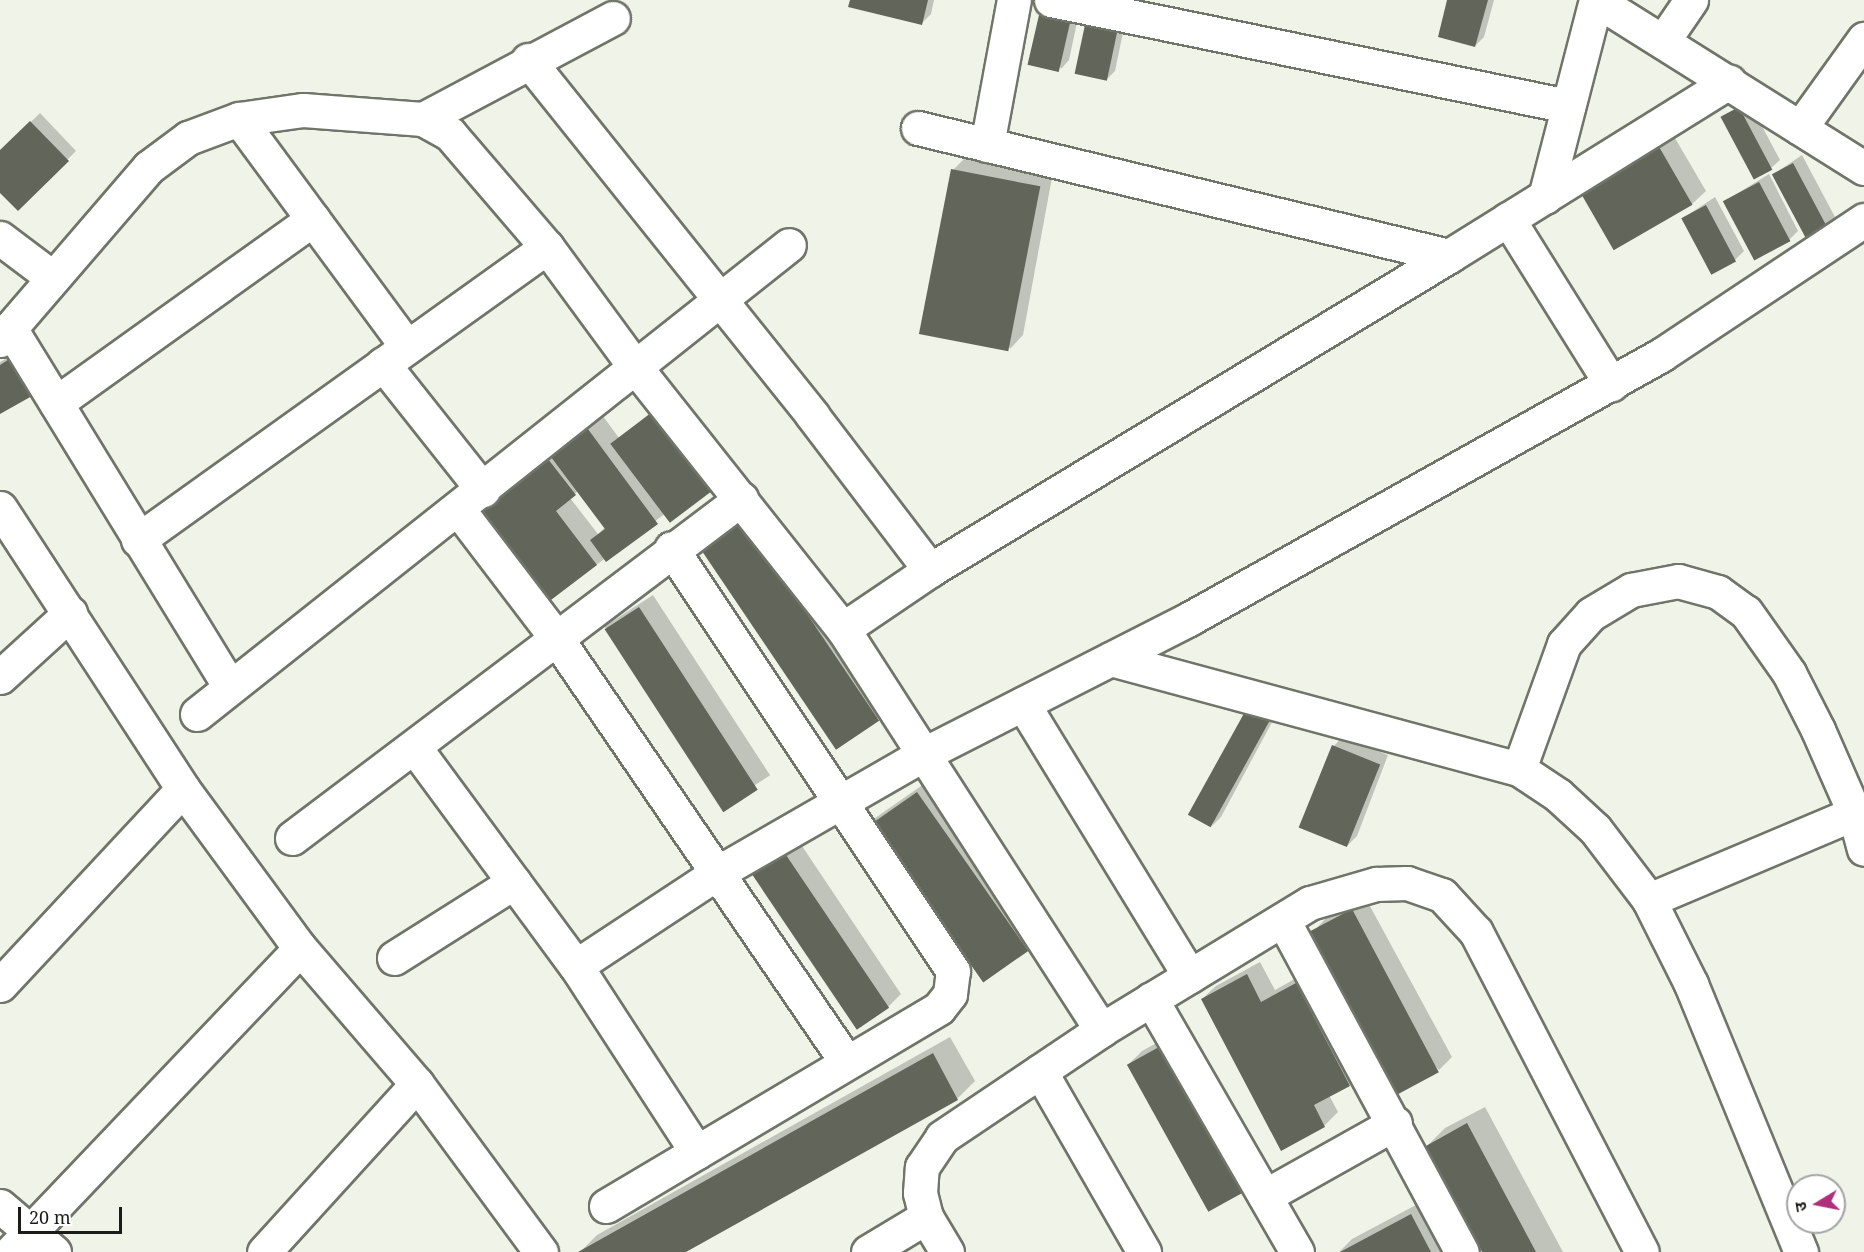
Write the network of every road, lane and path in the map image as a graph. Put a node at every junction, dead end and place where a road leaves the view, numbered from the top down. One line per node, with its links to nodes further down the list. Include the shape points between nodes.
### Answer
1 (1014, 0): 15 (street)
2 (1051, 0): 10 (street)
3 (1596, 0): 7 (street); 10 (street)
4 (1691, 0): 7 (street)
5 (613, 18): 8 (street)
6 (1864, 39): 14 (street)
7 (1663, 41): 9 (street)
8 (528, 60): 12 (street); 26 (street)
9 (1729, 81): 14 (street); 17 (street)
10 (1568, 106): 17 (street)
11 (239, 119): 12 (street, via 303,110); 18 (street); 25 (street, via 188,138 149,167)
12 (423, 119): 23 (street, via 450,134)
13 (918, 128): 15 (street)
14 (1800, 128): 16 (street)
15 (987, 145): 24 (street)
16 (1864, 168)
17 (1545, 197): 19 (street)
18 (313, 219): 28 (street); 31 (street)
19 (1508, 219): 24 (street); 30 (street)
20 (1864, 220): 30 (street)
21 (0, 238): 25 (street)
22 (789, 245): 26 (street)
23 (547, 247): 28 (street); 29 (street)
24 (1449, 256): 37 (street)
25 (53, 278): 27 (street)
26 (719, 299): 29 (street); 37 (street)
27 (5, 334): 31 (street)
28 (395, 355): 33 (street); 35 (street)
29 (636, 368): 32 (street); 33 (street)
30 (1611, 384): 41 (street)
31 (56, 403): 35 (street)
32 (741, 499): 36 (street); 39 (street)
33 (470, 500): 40 (street); 43 (street)
34 (0, 508): 38 (street)
35 (138, 540): 43 (street)
36 (671, 548): 40 (street); 50 (street)
37 (930, 570): 39 (street)
38 (70, 613): 42 (street); 49 (street)
39 (843, 629): 47 (street)
40 (556, 639): 46 (street); 54 (street)
41 (1111, 659): 44 (street); 48 (street)
42 (0, 677)
43 (230, 687): 45 (street)
44 (1023, 704): 47 (street); 61 (street)
45 (197, 714)
46 (415, 748): 52 (street); 55 (street)
47 (924, 754): 50 (street); 64 (street)
48 (1519, 769): 51 (street, via 1564,644 1591,614 1631,591 1678,581 1718,592 1746,612 1789,673); 56 (street, via 1558,795 1595,829)
49 (183, 789): 58 (street); 62 (street)
50 (841, 801): 54 (street); 65 (street, via 953,971 950,994 939,1008)
51 (1859, 811): 53 (street); 56 (street)
52 (292, 838)
53 (1864, 849)
54 (717, 873): 60 (street); 65 (street)
55 (514, 882): 59 (street); 60 (street)
56 (1649, 900): 83 (street, via 1691,984)
57 (1283, 920): 61 (street); 68 (street); 82 (street, via 1340,891 1376,884 1407,883 1442,895 1476,932)
58 (300, 948): 67 (street); 74 (street)
59 (394, 958)
60 (576, 966): 69 (street)
61 (1190, 976): 63 (street)
62 (0, 985)
63 (1151, 999): 64 (street); 70 (street)
64 (1101, 1030): 66 (street)
65 (846, 1060): 69 (street)
66 (1040, 1071): 73 (street, via 942,1137 922,1167 920,1193); 79 (street)
67 (417, 1084): 75 (street); 76 (street)
68 (1395, 1123): 70 (street); 81 (street)
69 (697, 1152): 72 (street)
70 (1265, 1197): 80 (street)
71 (0, 1206): 74 (street)
72 (606, 1206)
73 (926, 1217): 77 (street); 78 (street)
74 (32, 1245)
75 (533, 1249)
76 (264, 1252)
77 (868, 1252)
78 (947, 1252)
79 (1144, 1252)
80 (1297, 1252)
81 (1462, 1252)
82 (1642, 1252)
83 (1801, 1252)

